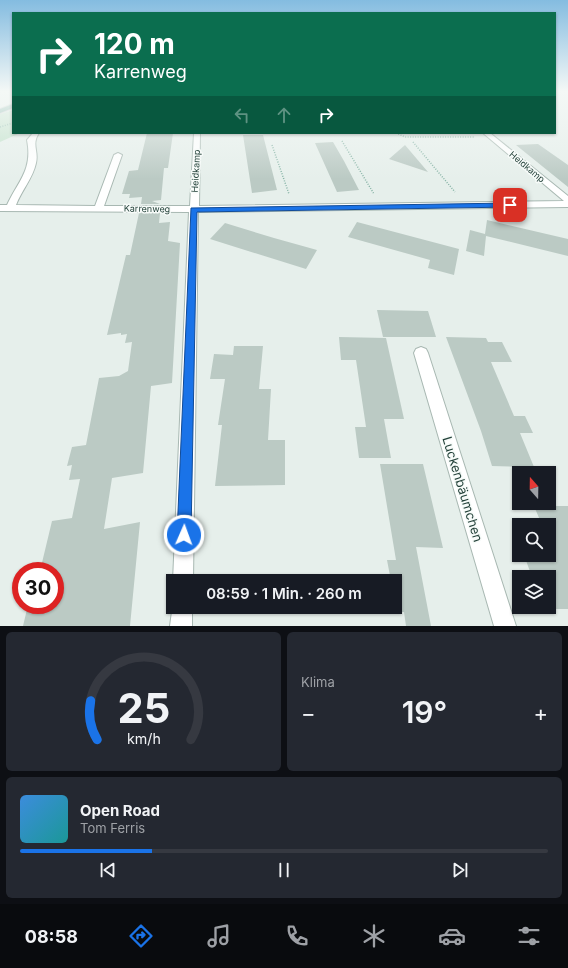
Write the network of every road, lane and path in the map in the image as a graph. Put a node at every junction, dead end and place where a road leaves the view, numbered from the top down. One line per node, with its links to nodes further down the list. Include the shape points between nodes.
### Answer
1 (12, 123): 2 (path)
2 (0, 127)
3 (35, 134): 16 (street, via 31,140 31,169)
4 (198, 134): 19 (street, Heidkamp)
5 (398, 134): 6 (path, via 405,137)
6 (489, 135): 11 (street, Heidkamp)
7 (342, 141): 14 (path)
8 (413, 142): 13 (path)
9 (272, 144): 18 (path)
10 (118, 155): 17 (street)
11 (568, 200)
12 (568, 204): 13 (street, Karrenweg)
13 (467, 206): 14 (street, Karrenweg)
14 (380, 207): 18 (street, Karrenweg)
15 (0, 208): 16 (street, Karrenweg)
16 (10, 208): 17 (street, Karrenweg)
17 (99, 208): 19 (street, Karrenweg)
18 (293, 208): 19 (street, Karrenweg)
19 (194, 210): 21 (street, Heidkamp)
20 (421, 353): 24 (street, Luckenbäumchen)
21 (183, 574)
22 (182, 614): 23 (street)
23 (181, 626)
24 (505, 626)

